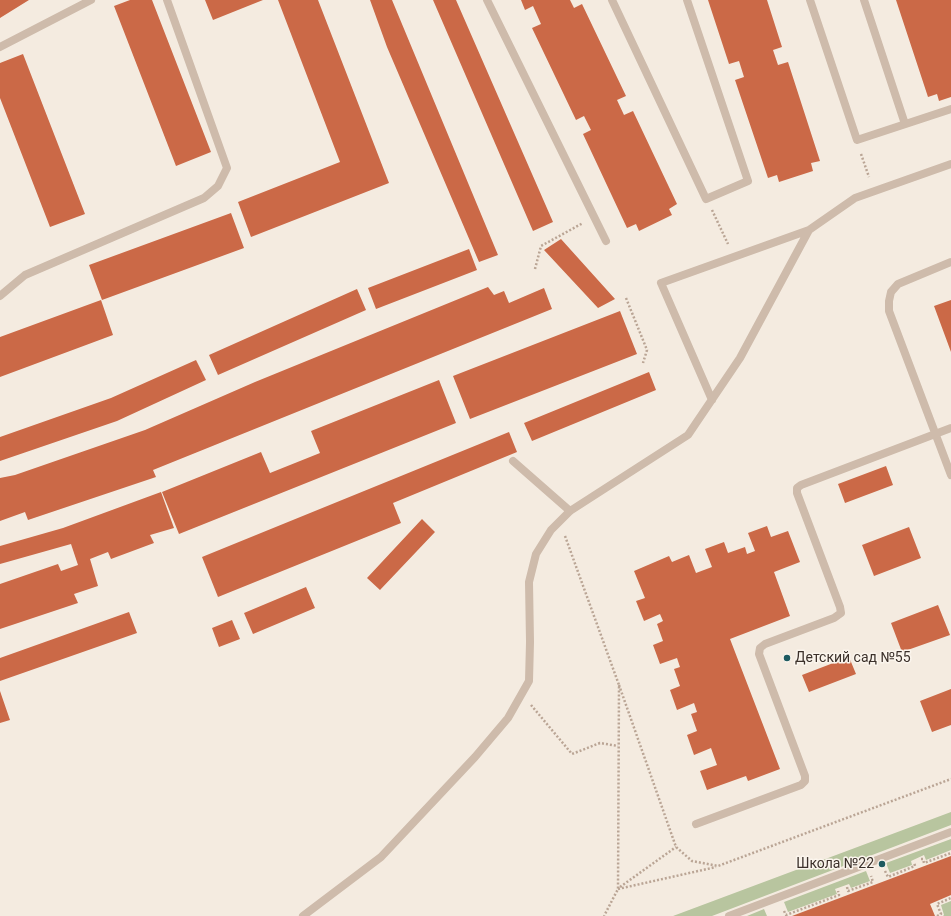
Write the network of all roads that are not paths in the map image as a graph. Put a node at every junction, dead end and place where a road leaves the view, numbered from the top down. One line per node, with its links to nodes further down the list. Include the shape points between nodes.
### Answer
1 (91, 0): 8 (lane)
2 (167, 0): 15 (lane, via 227,168 218,186 204,198 25,275)
3 (487, 0): 13 (lane)
4 (612, 0): 5 (lane, via 706,199 748,181)
5 (687, 0)
6 (810, 0): 10 (lane, via 857,140)
7 (864, 0): 10 (lane)
8 (0, 47)
9 (951, 109): 10 (lane)
10 (905, 124)
11 (951, 164): 12 (lane, via 855,198)
12 (809, 230): 16 (lane, via 740,358); 16 (lane, via 661,284)
13 (606, 241)
14 (951, 262): 18 (lane, via 898,284 891,292 889,301 889,311)
15 (0, 296)
16 (712, 400): 21 (lane, via 688,436)
17 (951, 428): 18 (lane)
18 (936, 434): 20 (lane); 22 (lane, via 797,488 840,613 834,618 765,644 760,648 759,654 805,781 801,785)
19 (513, 461): 21 (lane)
20 (951, 475)
21 (570, 511): 24 (lane, via 551,530 536,554 529,582 529,681 508,718 381,857)
22 (696, 824)
23 (951, 832): 25 (lane)
24 (303, 916)
25 (729, 916)

